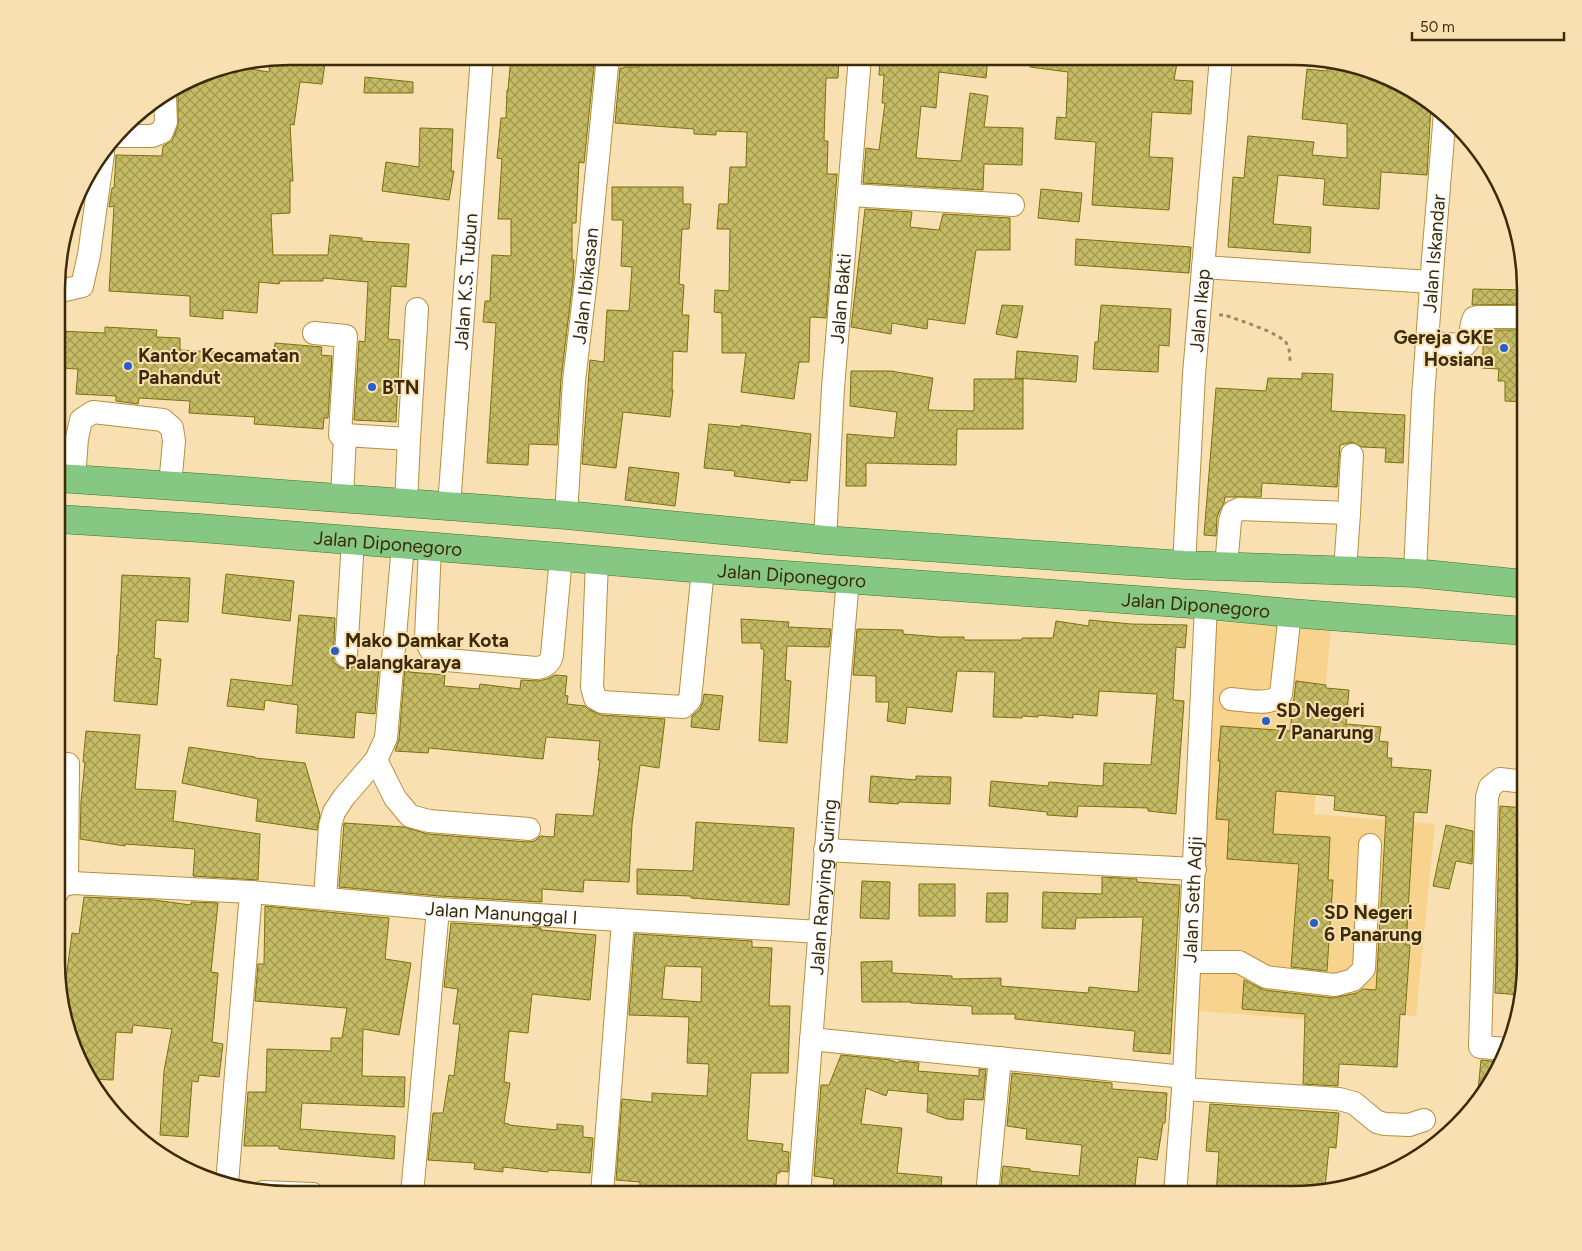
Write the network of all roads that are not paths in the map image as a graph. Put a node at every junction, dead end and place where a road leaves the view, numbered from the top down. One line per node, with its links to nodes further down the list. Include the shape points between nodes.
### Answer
1 (481, 65): 26 (street, Jalan K.S. Tubun)
2 (607, 65): 28 (street, Jalan Ibikasan, via 574,381)
3 (859, 65): 9 (street, Jalan Bakti)
4 (1220, 65): 11 (street, Jalan Ikap)
5 (165, 103): 7 (street, via 166,122 162,132 152,136)
6 (1444, 124): 12 (street, Jalan Iskandar)
7 (126, 136)
8 (101, 168): 13 (street, via 82,286)
9 (850, 195): 10 (street); 32 (street, Jalan Bakti)
10 (1013, 205)
11 (1203, 267): 12 (street); 37 (street, Jalan Ikap)
12 (1431, 282): 17 (street, Jalan Iskandar)
13 (65, 290)
14 (417, 309): 19 (street)
15 (1517, 318): 17 (street, via 1474,318 1470,340 1465,345)
16 (314, 333): 18 (street, via 346,336 340,435)
17 (1427, 343): 41 (street, Jalan Iskandar)
18 (345, 435): 19 (street); 24 (street)
19 (410, 439): 25 (street)
20 (1352, 455): 27 (street)
21 (66, 479): 22 (main road, Jalan Diponegoro); 22 (street, via 80,420 93,412 163,420 172,428)
22 (170, 486): 23 (main road, Jalan Diponegoro)
23 (204, 488): 24 (main road, Jalan Diponegoro); 30 (main road)
24 (342, 498): 25 (main road, Jalan Diponegoro)
25 (406, 503): 26 (main road, Jalan Diponegoro)
26 (450, 506): 28 (main road, Jalan Diponegoro)
27 (1349, 513): 38 (street, via 1239,509 1233,512 1230,521); 40 (street)
28 (566, 514): 32 (main road, Jalan Diponegoro)
29 (65, 519): 30 (main road, Jalan Diponegoro)
30 (200, 528): 31 (main road, Jalan Diponegoro)
31 (353, 540): 33 (main road, Jalan Diponegoro); 47 (street)
32 (824, 540): 37 (main road, Jalan Diponegoro)
33 (403, 544): 34 (main road, Jalan Diponegoro); 49 (street, via 386,738)
34 (430, 547): 35 (main road, Jalan Diponegoro); 35 (street, via 428,648 447,660 536,668 544,667 552,655)
35 (561, 557): 36 (main road, Jalan Diponegoro)
36 (597, 561): 39 (main road, Jalan Diponegoro); 39 (street, via 592,687 595,698 602,702 683,707 690,700)
37 (1184, 565): 38 (main road, Jalan Diponegoro)
38 (1226, 566): 40 (main road, Jalan Diponegoro)
39 (704, 570): 42 (main road, Jalan Diponegoro)
40 (1345, 571): 41 (main road, Jalan Diponegoro)
41 (1415, 573): 43 (main road, Jalan Diponegoro)
42 (848, 579): 44 (main road, Jalan Diponegoro); 55 (street, Jalan Ranying Suring)
43 (1517, 583)
44 (1206, 604): 45 (main road, Jalan Diponegoro); 56 (street, Jalan Seth Adji)
45 (1290, 613): 46 (main road, Jalan Diponegoro); 48 (street, via 1281,694 1270,701)
46 (1517, 630)
47 (346, 656)
48 (1232, 699)
49 (376, 760): 53 (street, via 395,798 410,816 429,821); 59 (street, via 334,812 330,826)
50 (68, 764): 52 (street)
51 (1517, 781): 65 (street, via 1500,779 1490,787 1488,797 1480,1048)
52 (65, 826)
53 (529, 829)
54 (1370, 845): 63 (street, via 1364,969 1353,980 1335,985 1285,980 1266,977 1239,962)
55 (825, 850): 56 (street); 62 (street, Jalan Ranying Suring)
56 (1195, 870): 63 (street, Jalan Seth Adji)
57 (65, 887): 58 (street, Jalan Manunggal I, via 72,883)
58 (251, 892): 59 (street, Jalan Manunggal I); 69 (street)
59 (325, 898): 60 (street, Jalan Manunggal I)
60 (438, 909): 61 (street, Jalan Manunggal I); 70 (street)
61 (623, 921): 62 (street, Jalan Manunggal I); 71 (street)
62 (820, 932): 64 (street, Jalan Ranying Suring)
63 (1190, 962): 67 (street, Jalan Seth Adji)
64 (811, 1039): 66 (street); 72 (street, Jalan Ranying Suring)
65 (1500, 1049)
66 (1000, 1058): 67 (street); 73 (street)
67 (1183, 1083): 68 (street, via 1339,1099 1354,1103 1377,1122 1385,1124 1410,1125); 74 (street, Jalan Seth Adji)
68 (1424, 1120)
69 (227, 1177)
70 (413, 1186)
71 (603, 1186)
72 (800, 1186)
73 (988, 1186)
74 (1176, 1186)

